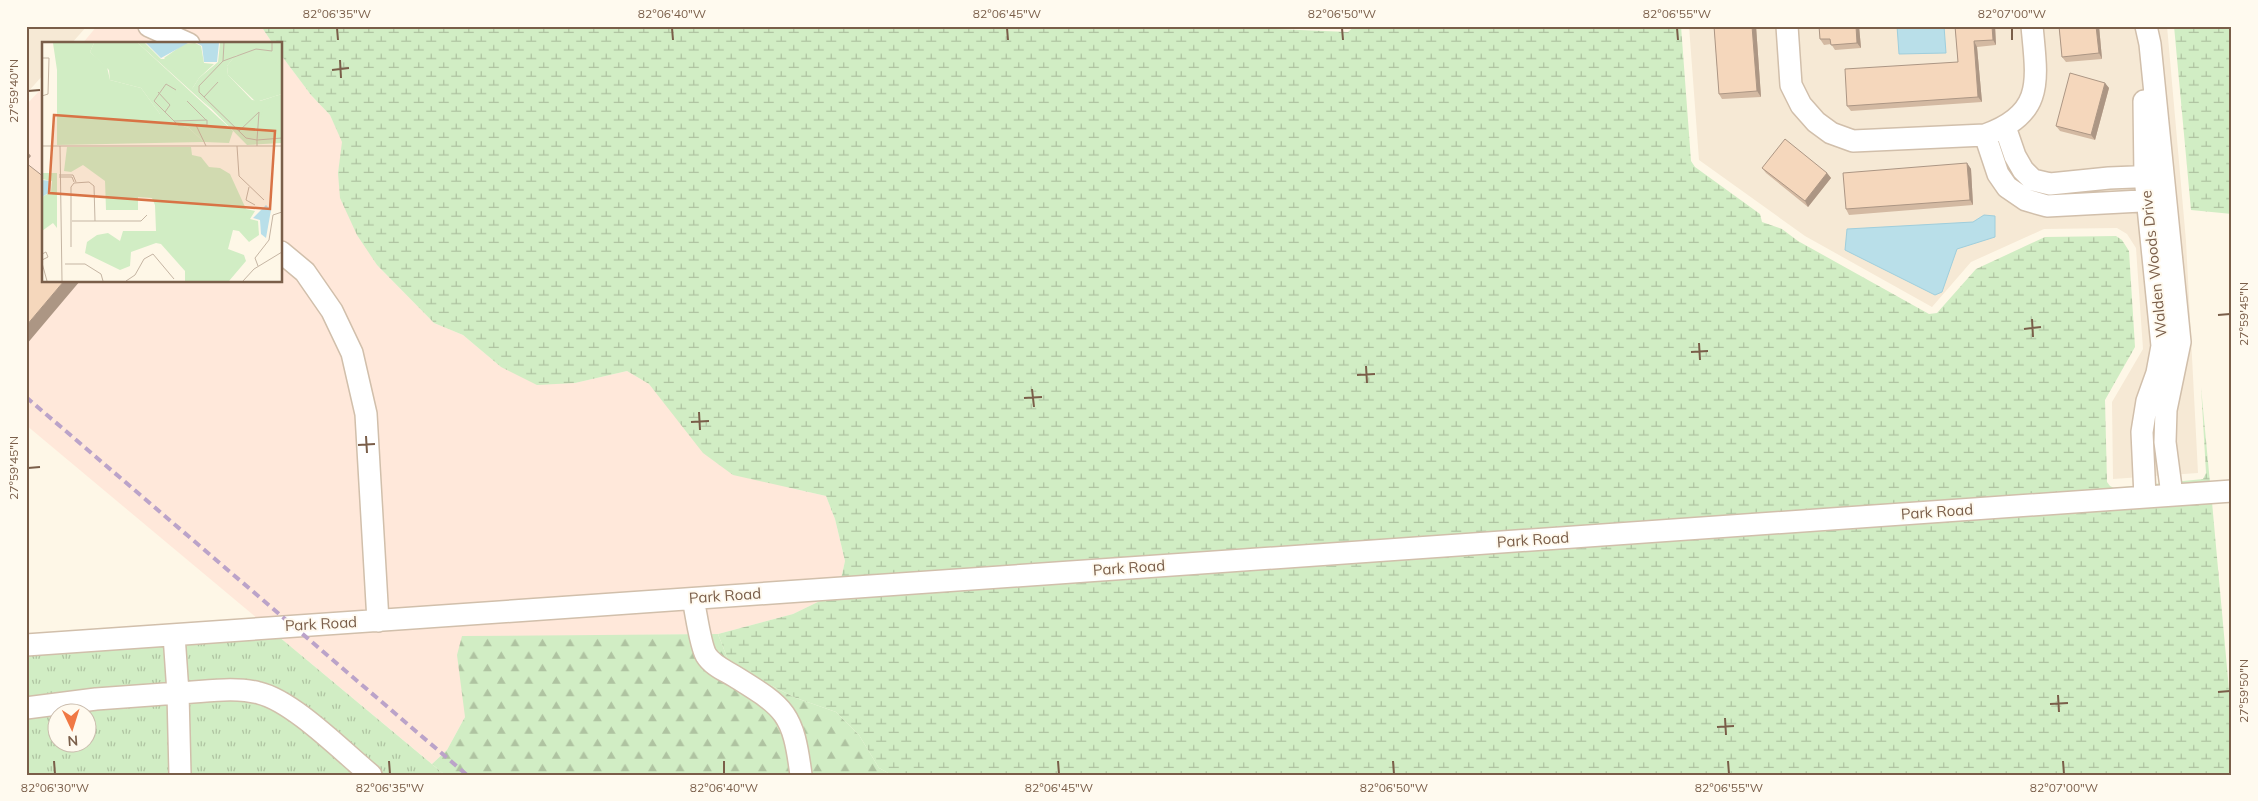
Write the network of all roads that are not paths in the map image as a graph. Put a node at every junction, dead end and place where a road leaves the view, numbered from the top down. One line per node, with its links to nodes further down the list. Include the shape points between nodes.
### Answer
1 (149, 26): 5 (street)
2 (1787, 26): 7 (street, via 1791,85 1801,105 1831,133 1852,141)
3 (2032, 26): 6 (street, via 2036,81 2032,98 2021,115)
4 (2146, 27): 8 (street, Walden Woods Drive); 9 (street, Walden Woods Drive, via 2150,44)
5 (185, 42)
6 (2005, 128): 7 (street); 11 (street, via 2015,156 2033,180 2050,184)
7 (1985, 135): 13 (street, via 1998,174 2007,187 2026,200 2046,206)
8 (2143, 140): 9 (street, Walden Woods Drive); 10 (street)
9 (2154, 176): 10 (street); 12 (street, Walden Woods Drive)
10 (2110, 178): 11 (street)
11 (2067, 182): 13 (street)
12 (2156, 200): 13 (street); 16 (street, Walden Woods Drive, via 2180,342 2166,410); 17 (street, Walden Woods Drive, via 2162,346 2142,432)
13 (2069, 205)
14 (282, 253): 19 (street, via 305,272 327,303 352,353 366,414)
15 (2232, 491): 16 (street, Park Road)
16 (2172, 495): 17 (street, Park Road)
17 (2145, 497): 18 (street, Park Road)
18 (693, 599): 19 (street, Park Road); 26 (street, via 706,654 714,664 774,701 785,713 798,746)
19 (378, 621): 20 (street, Park Road)
20 (174, 635): 21 (street, Park Road); 22 (street)
21 (26, 645)
22 (178, 693): 23 (street); 24 (street, via 247,691 270,696 292,709); 25 (street)
23 (26, 708)
24 (366, 773)
25 (180, 775)
26 (802, 775)

